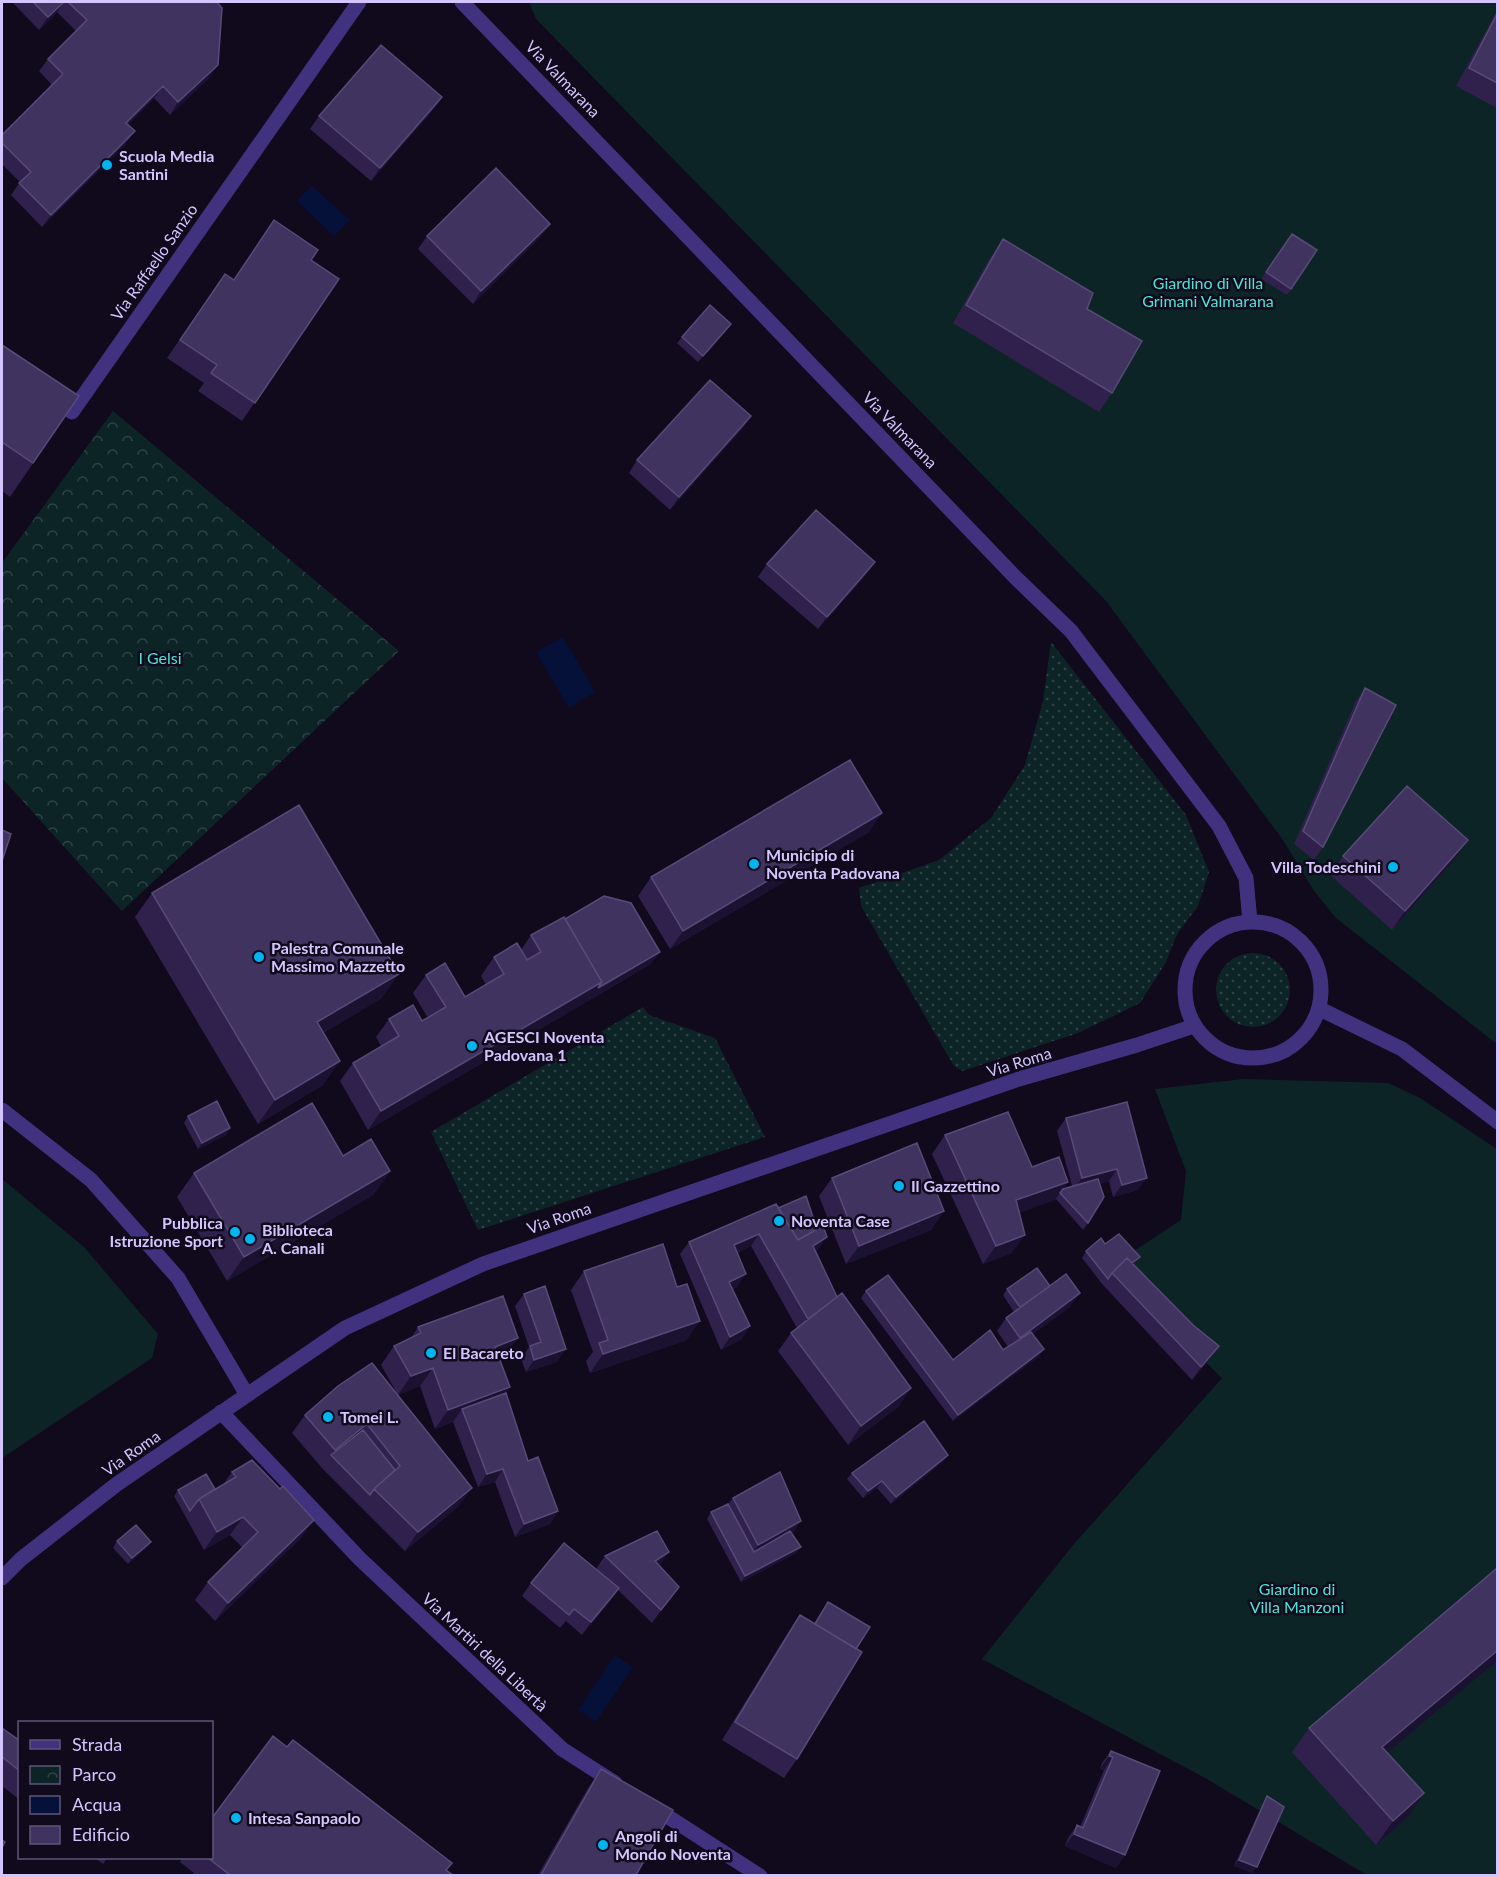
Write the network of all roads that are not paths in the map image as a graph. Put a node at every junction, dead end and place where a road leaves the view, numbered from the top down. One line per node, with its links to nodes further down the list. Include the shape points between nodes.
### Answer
1 (359, 2): 3 (street, Via Raffaello Sanzio, via 72,411)
2 (462, 2): 4 (street, Via Valmarana, via 1071,631 1219,826 1246,878)
3 (46, 391)
4 (1250, 922): 5 (street, via 1276,926 1298,939 1309,952 1322,983); 6 (street, via 1212,935 1188,967 1186,1006)
5 (1320, 1009): 6 (street, via 1310,1030 1293,1046 1274,1056 1251,1059 1228,1054 1209,1043); 8 (street, via 1402,1049)
6 (1194, 1026): 9 (street, Via Roma, via 1019,1079 483,1264 345,1328)
7 (2, 1110): 9 (street, via 92,1180 178,1278)
8 (1497, 1122)
9 (246, 1395): 10 (street, Via Roma)
10 (221, 1412): 11 (street, Via Roma, via 117,1484); 12 (street, Via Martiri della Libertà, via 360,1559 562,1749)
11 (2, 1578)
12 (760, 1875)

